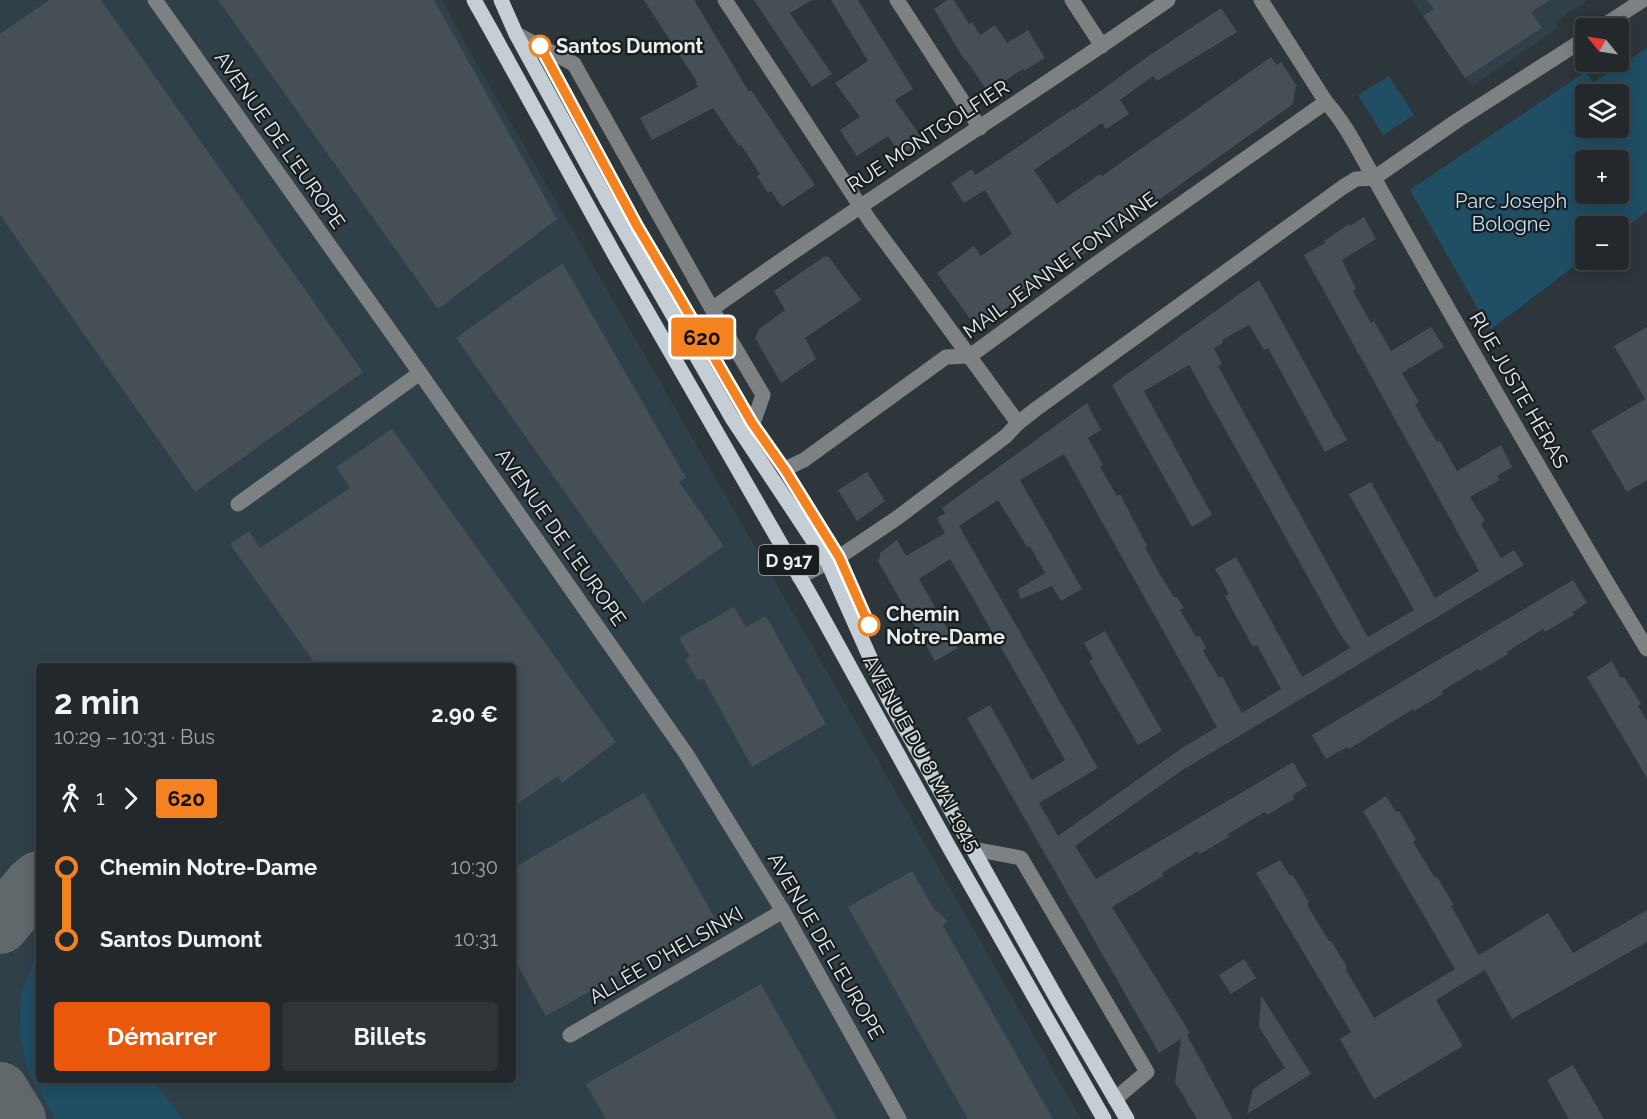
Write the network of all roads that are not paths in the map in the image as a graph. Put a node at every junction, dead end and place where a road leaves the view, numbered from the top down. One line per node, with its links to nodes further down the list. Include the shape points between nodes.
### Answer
1 (155, 0): 20 (street, AVENUE DE L'EUROPE)
2 (474, 0): 26 (main road, AVENUE DU 8 MAI 1945 / D 917)
3 (501, 0): 11 (main road, AVENUE DU 8 MAI 1945 / D 917)
4 (725, 0): 17 (street)
5 (897, 0): 15 (street)
6 (1072, 0): 13 (street)
7 (1168, 0): 13 (street, RUE MONTGOLFIER)
8 (1261, 0): 14 (street, RUE JUSTE HÉRAS)
9 (1643, 0): 10 (street)
10 (1615, 18)
11 (516, 34): 18 (street, via 574,64); 22 (main road, AVENUE DU 8 MAI 1945 / D 917, via 606,199)
12 (1575, 45): 16 (street)
13 (1102, 46): 15 (street, RUE MONTGOLFIER)
14 (1326, 102): 16 (street, RUE JUSTE HÉRAS); 19 (street, MAIL JEANNE FONTAINE)
15 (980, 128): 17 (street, RUE MONTGOLFIER)
16 (1374, 178): 21 (street, via 1356,179 1343,187); 27 (street, RUE JUSTE HÉRAS)
17 (860, 205): 18 (street, RUE MONTGOLFIER); 19 (street)
18 (712, 309): 22 (street, via 763,394)
19 (970, 356): 21 (street); 23 (street, MAIL JEANNE FONTAINE, via 946,357)
20 (420, 373): 24 (street); 29 (street, AVENUE DE L'EUROPE, via 687,755)
21 (1018, 423): 25 (street, via 897,518)
22 (747, 440): 25 (main road, AVENUE DU 8 MAI 1945 / D 917, via 795,517)
23 (785, 470)
24 (238, 504)
25 (833, 560): 26 (street); 28 (main road, AVENUE DU 8 MAI 1945 / D 917, via 888,698)
26 (799, 577): 33 (main road, AVENUE DU 8 MAI 1945 / D 917)
27 (1647, 649)
28 (973, 849): 31 (main road, AVENUE DU 8 MAI 1945 / D 917); 31 (street, via 1021,858 1147,1072)
29 (783, 911): 30 (street, ALLÉE D'HELSINKI); 32 (street, AVENUE DE L'EUROPE)
30 (570, 1035)
31 (1115, 1099): 34 (main road, AVENUE DU 8 MAI 1945 / D 917)
32 (899, 1119)
33 (1104, 1119)
34 (1127, 1119)

